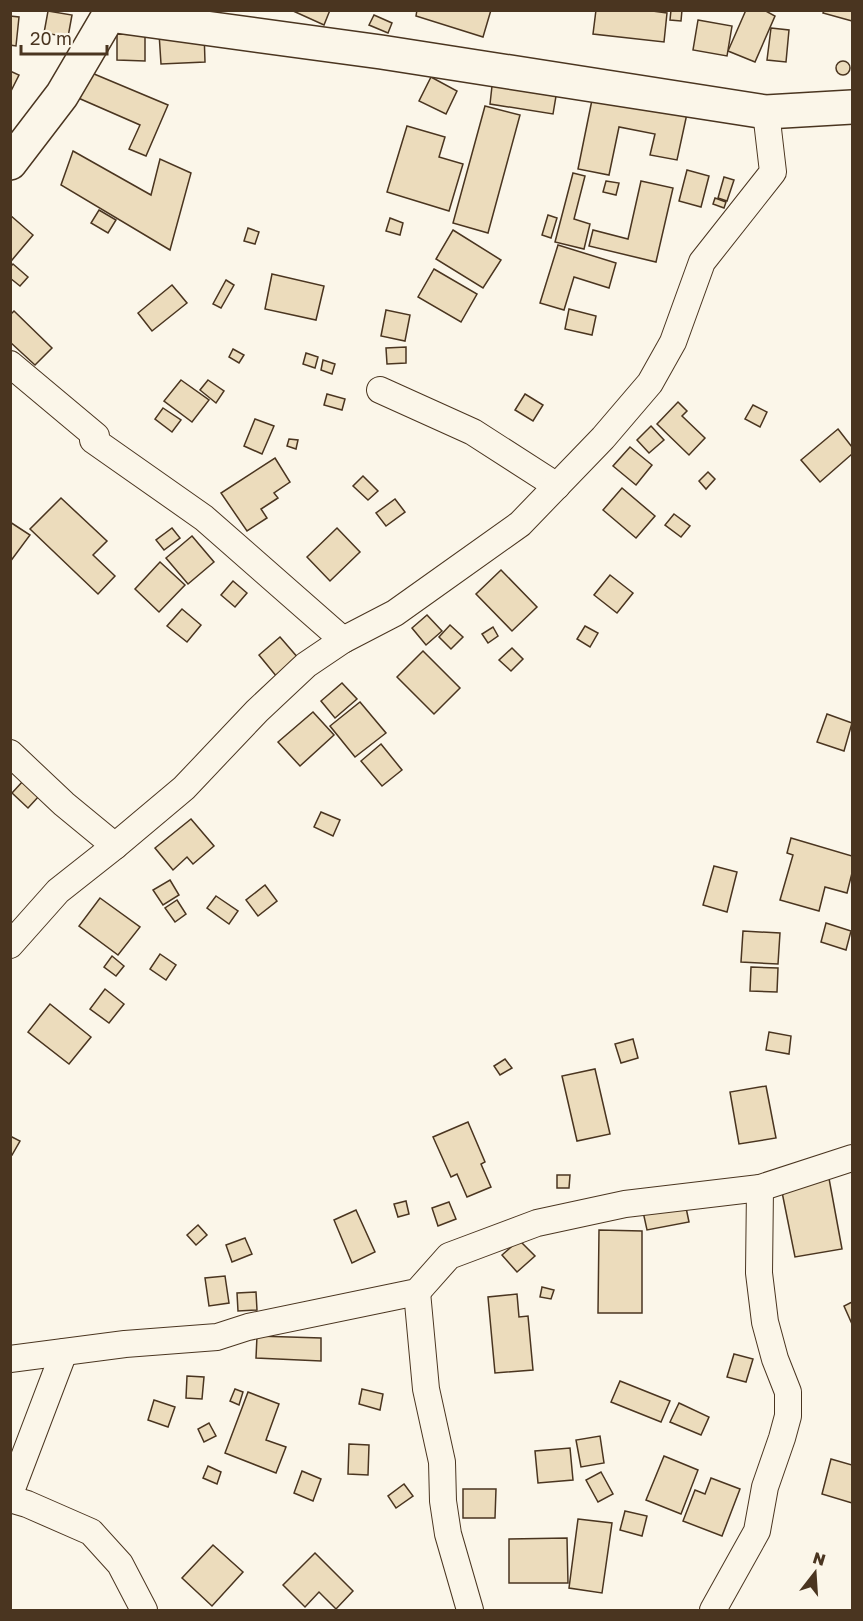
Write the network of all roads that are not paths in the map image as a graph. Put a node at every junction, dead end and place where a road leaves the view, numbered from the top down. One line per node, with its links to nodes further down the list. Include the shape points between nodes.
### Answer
1 (106, 13): 3 (main road); 4 (main road, via 62,95)
2 (852, 107): 3 (main road)
3 (766, 112): 7 (street, via 773,172 702,262 673,342 650,383)
4 (10, 163)
5 (10, 364): 8 (street, via 96,436 93,440 204,518)
6 (380, 390): 7 (street, via 473,432)
7 (557, 486): 8 (street, via 520,525 395,614)
8 (343, 640): 10 (street, via 306,665 256,711 184,788)
9 (10, 753): 10 (street)
10 (115, 846): 11 (street, via 58,891)
11 (10, 945)
12 (852, 1158): 13 (street)
13 (760, 1188): 14 (street, via 625,1204 537,1223 449,1256); 21 (street, via 759,1273 768,1331 788,1392 788,1416 765,1487 757,1531)
14 (417, 1292): 15 (street, via 217,1336); 20 (street, via 426,1389 442,1462 448,1534)
15 (64, 1352): 16 (street); 17 (street)
16 (10, 1359)
17 (10, 1494)
18 (10, 1499): 19 (street, via 91,1532 120,1564)
19 (144, 1611)
20 (470, 1611)
21 (713, 1611)

